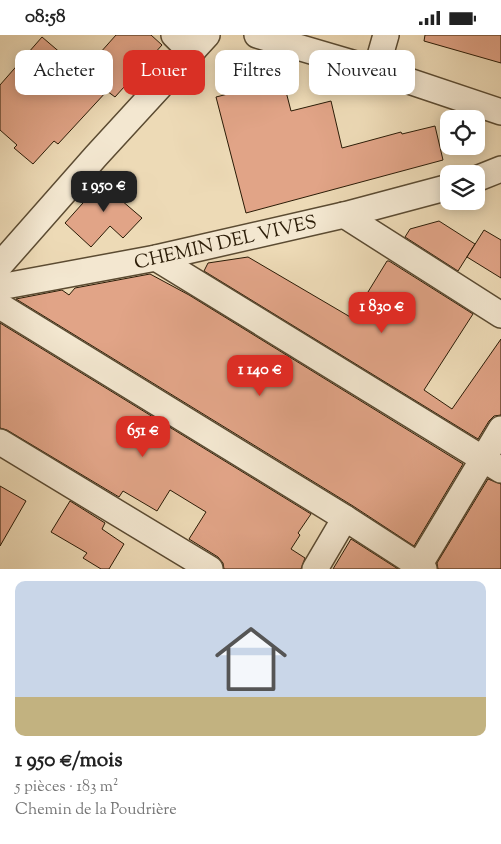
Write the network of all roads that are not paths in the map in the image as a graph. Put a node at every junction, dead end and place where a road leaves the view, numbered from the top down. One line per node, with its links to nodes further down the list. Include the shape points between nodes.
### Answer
1 (174, 35): 4 (street)
2 (257, 35): 5 (street)
3 (386, 35): 6 (street)
4 (200, 44): 14 (street)
5 (309, 50)
6 (382, 50)
7 (415, 83): 8 (street)
8 (501, 112)
9 (501, 169): 10 (street)
10 (485, 175)
11 (440, 189): 12 (street, CHEMIN DEL VIVES)
12 (344, 215): 13 (street, CHEMIN DEL VIVES); 17 (street)
13 (156, 258): 15 (street, CHEMIN DEL VIVES); 20 (street)
14 (0, 265)
15 (0, 287)
16 (0, 306): 21 (street)
17 (501, 315)
18 (501, 429): 20 (street)
19 (0, 442): 23 (street)
20 (492, 465): 22 (street)
21 (345, 518): 22 (street); 24 (street)
22 (420, 568)
23 (210, 569)
24 (315, 569)

